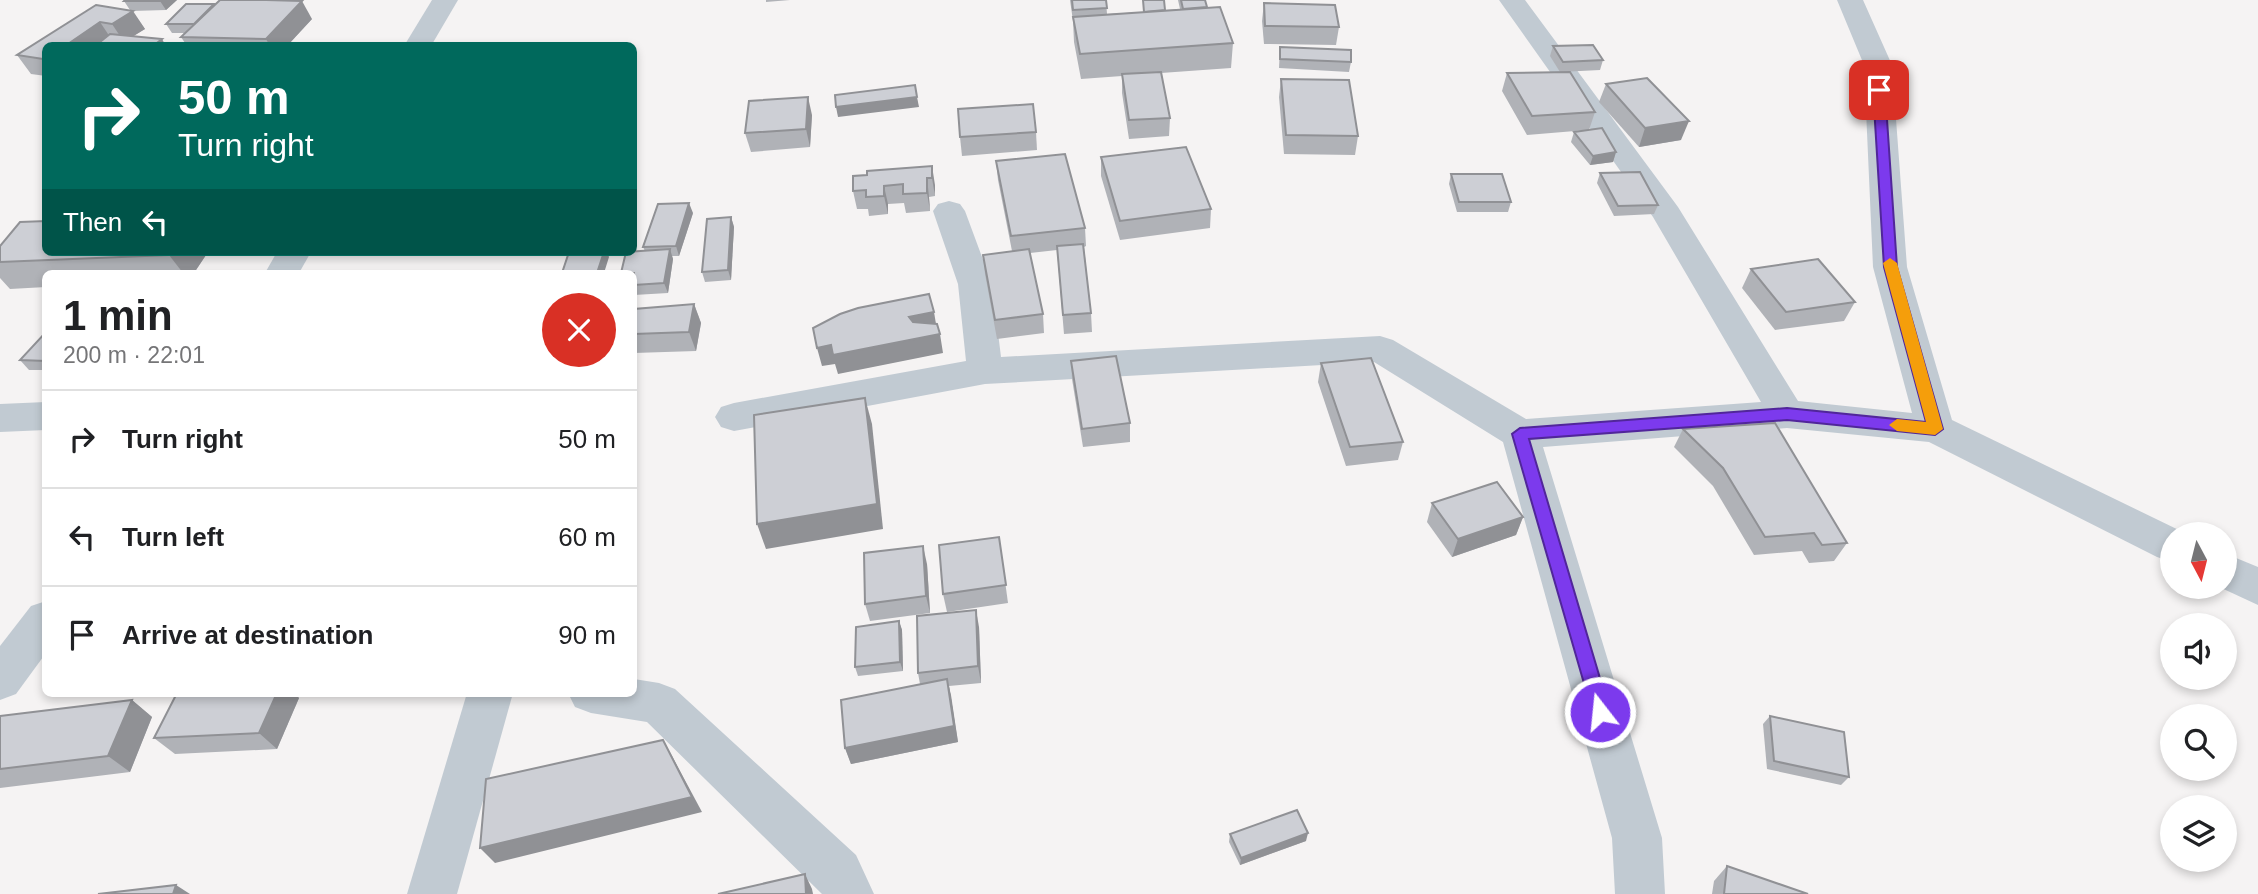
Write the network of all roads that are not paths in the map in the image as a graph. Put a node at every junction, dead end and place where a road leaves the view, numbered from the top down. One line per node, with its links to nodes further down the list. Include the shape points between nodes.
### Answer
1 (445, 0): 4 (street)
2 (1512, 0): 7 (street, via 1667,214)
3 (1850, 0): 11 (street, via 1878,65 1891,267)
4 (419, 42)
5 (949, 212): 6 (street, via 975,284)
6 (985, 371): 9 (street); 12 (street, via 1380,349)
7 (1787, 414): 11 (street); 12 (street)
8 (42, 416): 10 (street)
9 (734, 416)
10 (0, 418)
11 (1935, 429): 13 (street)
12 (1520, 434): 22 (street, via 1637,838)
13 (2160, 538)
14 (2237, 576): 15 (street)
15 (2258, 587)
16 (42, 624): 17 (street)
17 (0, 680)
18 (489, 697): 20 (street)
19 (618, 697): 21 (street, via 659,703 838,872)
20 (432, 894)
21 (849, 894)
22 (1640, 894)

